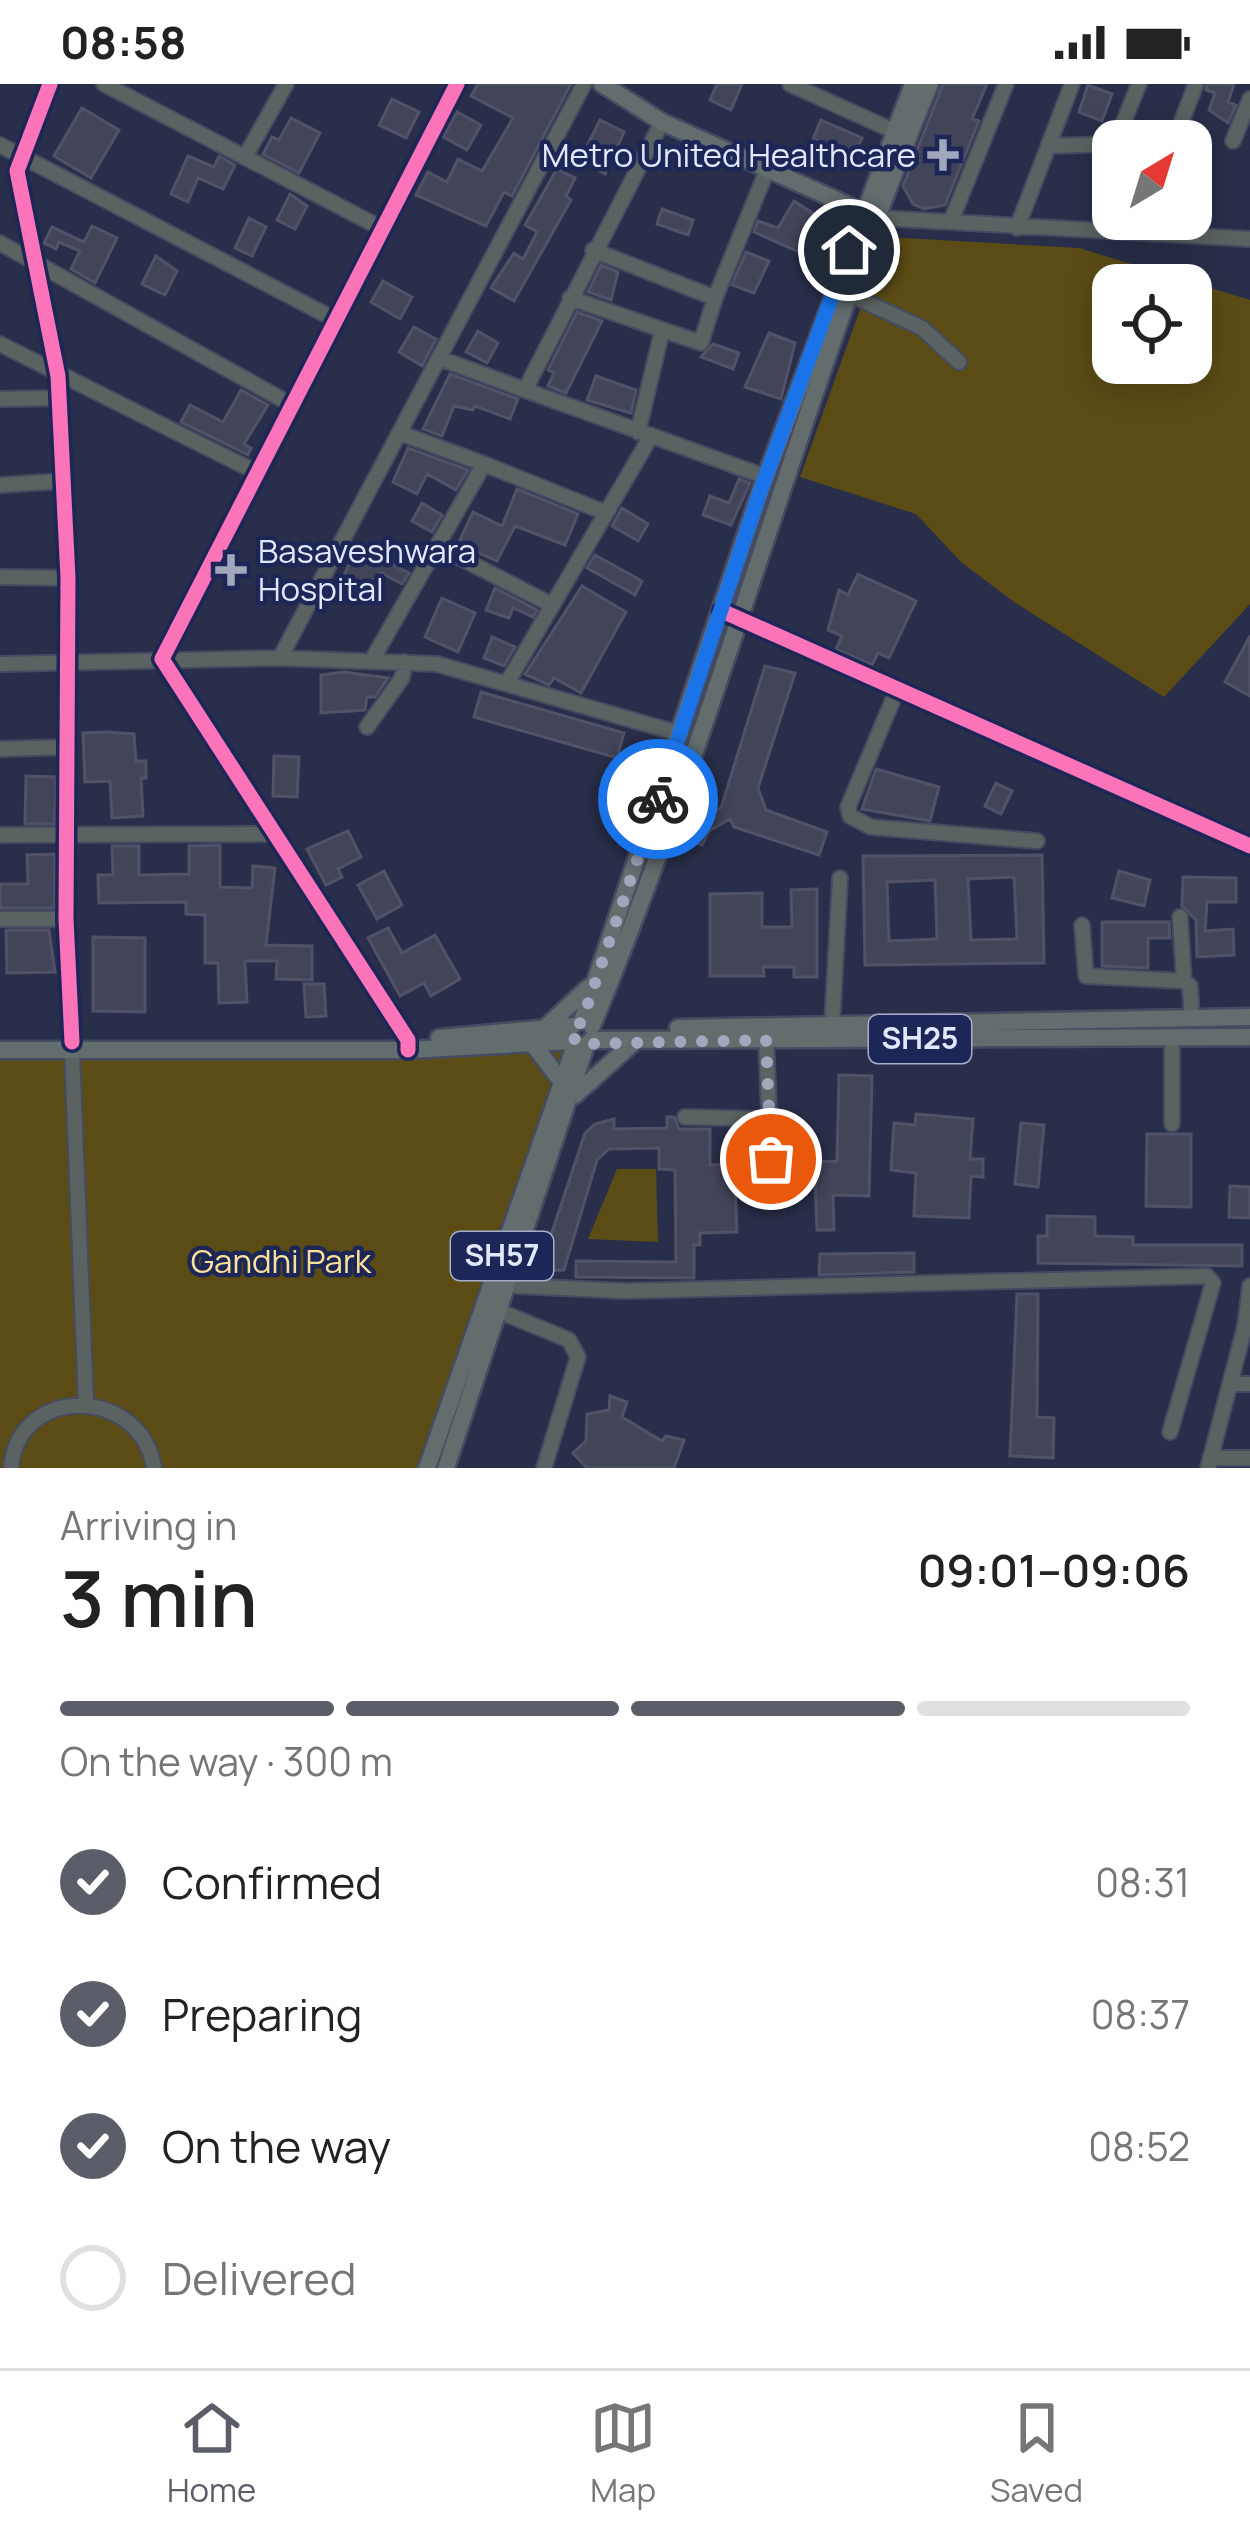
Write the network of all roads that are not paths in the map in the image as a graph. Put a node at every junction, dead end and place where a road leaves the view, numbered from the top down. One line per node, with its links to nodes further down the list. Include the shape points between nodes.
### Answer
1 (50, 84): 23 (street)
2 (104, 84): 24 (street)
3 (286, 84): 24 (street)
4 (457, 84): 30 (street)
5 (584, 84): 42 (street)
6 (602, 84): 17 (main road)
7 (790, 84): 18 (street)
8 (913, 84): 18 (main road, SH57)
9 (930, 84): 26 (main road, SH57)
10 (1006, 84): 27 (street)
11 (1072, 84): 22 (street)
12 (1139, 84): 15 (street)
13 (1196, 84): 16 (street)
14 (1250, 99): 19 (street)
15 (1123, 120)
16 (1182, 120)
17 (662, 122): 25 (main road); 34 (street)
18 (894, 131): 26 (main road, SH57)
19 (1233, 141)
20 (1092, 143): 22 (street)
21 (0, 145): 23 (street)
22 (1048, 146): 29 (street)
23 (20, 155): 35 (street); 39 (street)
24 (245, 157): 30 (street)
25 (768, 168): 26 (main road); 38 (street)
26 (871, 215): 27 (street); 36 (main road, SH57)
27 (951, 221): 29 (street)
28 (1092, 227): 29 (street)
29 (1017, 228)
30 (383, 229): 39 (street)
31 (1212, 234): 32 (street)
32 (1250, 239)
33 (0, 243): 35 (street)
34 (593, 250): 37 (street); 38 (street)
35 (32, 260): 44 (street); 48 (street)
36 (843, 291): 43 (street, via 922,328); 53 (main road, SH57); 62 (main road, SH57)
37 (570, 298): 40 (street); 45 (street)
38 (715, 298): 40 (street, via 701,343)
39 (336, 320): 48 (street)
40 (662, 331): 50 (street)
41 (0, 344): 44 (street)
42 (439, 358): 45 (street); 49 (street)
43 (959, 362)
44 (58, 376): 46 (street); 52 (street)
45 (525, 390): 50 (street)
46 (59, 398): 47 (street); 54 (street)
47 (0, 399)
48 (292, 405): 52 (street)
49 (400, 433): 51 (street); 63 (street)
50 (644, 434): 53 (street); 56 (street)
51 (484, 464): 56 (street); 57 (street)
52 (258, 473): 64 (street)
53 (766, 477): 61 (main road, SH57)
54 (62, 481): 55 (street); 59 (street)
55 (0, 485)
56 (606, 513): 60 (street)
57 (437, 546): 60 (street); 65 (street)
58 (0, 577): 59 (street)
59 (68, 578): 67 (street)
60 (553, 605): 69 (street)
61 (722, 611): 62 (street); 72 (main road, SH57)
62 (741, 619): 70 (street); 91 (main road, SH57)
63 (280, 658): 64 (street); 65 (street)
64 (162, 659): 67 (street); 75 (street)
65 (372, 660): 66 (street)
66 (405, 662): 69 (street); 71 (street)
67 (68, 663): 68 (street); 73 (street)
68 (0, 664)
69 (508, 682): 72 (street)
70 (897, 690): 78 (street, via 850,816 871,827); 79 (street)
71 (367, 727)
72 (681, 734): 85 (main road, SH57)
73 (68, 747): 74 (street); 77 (street)
74 (0, 749)
75 (275, 834): 77 (street); 98 (street)
76 (0, 835): 77 (street)
77 (69, 835): 82 (street)
78 (1037, 841)
79 (1250, 846)
80 (840, 878): 89 (street)
81 (1180, 917): 86 (street)
82 (66, 919): 83 (street); 99 (street)
83 (0, 920)
84 (1082, 925): 86 (street, via 1086,976)
85 (598, 975): 90 (main road); 91 (main road, SH57)
86 (1184, 981): 88 (street)
87 (1250, 1017): 88 (main road, SH25)
88 (1192, 1019): 89 (main road, SH25)
89 (832, 1026): 91 (main road, SH25)
90 (544, 1028): 91 (main road); 98 (main road)
91 (583, 1034): 95 (main road, SH25); 97 (main road); 101 (main road, SH57); 102 (main road, SH57)
92 (1250, 1037): 93 (main road, SH25)
93 (1172, 1038): 96 (main road, SH25); 105 (street)
94 (0, 1040): 99 (main road)
95 (637, 1040): 96 (main road, SH25); 102 (main road)
96 (766, 1040): 104 (street)
97 (532, 1043): 98 (main road); 101 (main road)
98 (408, 1045): 99 (main road)
99 (72, 1047): 100 (main road); 113 (street)
100 (0, 1050)
101 (562, 1082): 107 (main road, SH57)
102 (570, 1100): 107 (main road, SH57)
103 (685, 1117): 104 (street)
104 (770, 1119): 106 (street)
105 (1172, 1124)
106 (771, 1159)
107 (500, 1285): 109 (main road, SH57); 114 (street, via 648,1291 1207,1276 1213,1282)
108 (1250, 1286): 110 (street)
109 (493, 1308): 119 (main road, SH57); 120 (main road, SH57); 121 (street, via 568,1340 578,1357)
110 (1248, 1326): 111 (street)
111 (1230, 1384): 112 (street); 116 (street)
112 (1250, 1384)
113 (86, 1403): 117 (street, via 29,1425); 118 (street, via 135,1426)
114 (1170, 1432)
115 (1250, 1458): 116 (street)
116 (1209, 1463)
117 (11, 1468)
118 (154, 1468)
119 (427, 1468)
120 (446, 1468)
121 (544, 1468)

